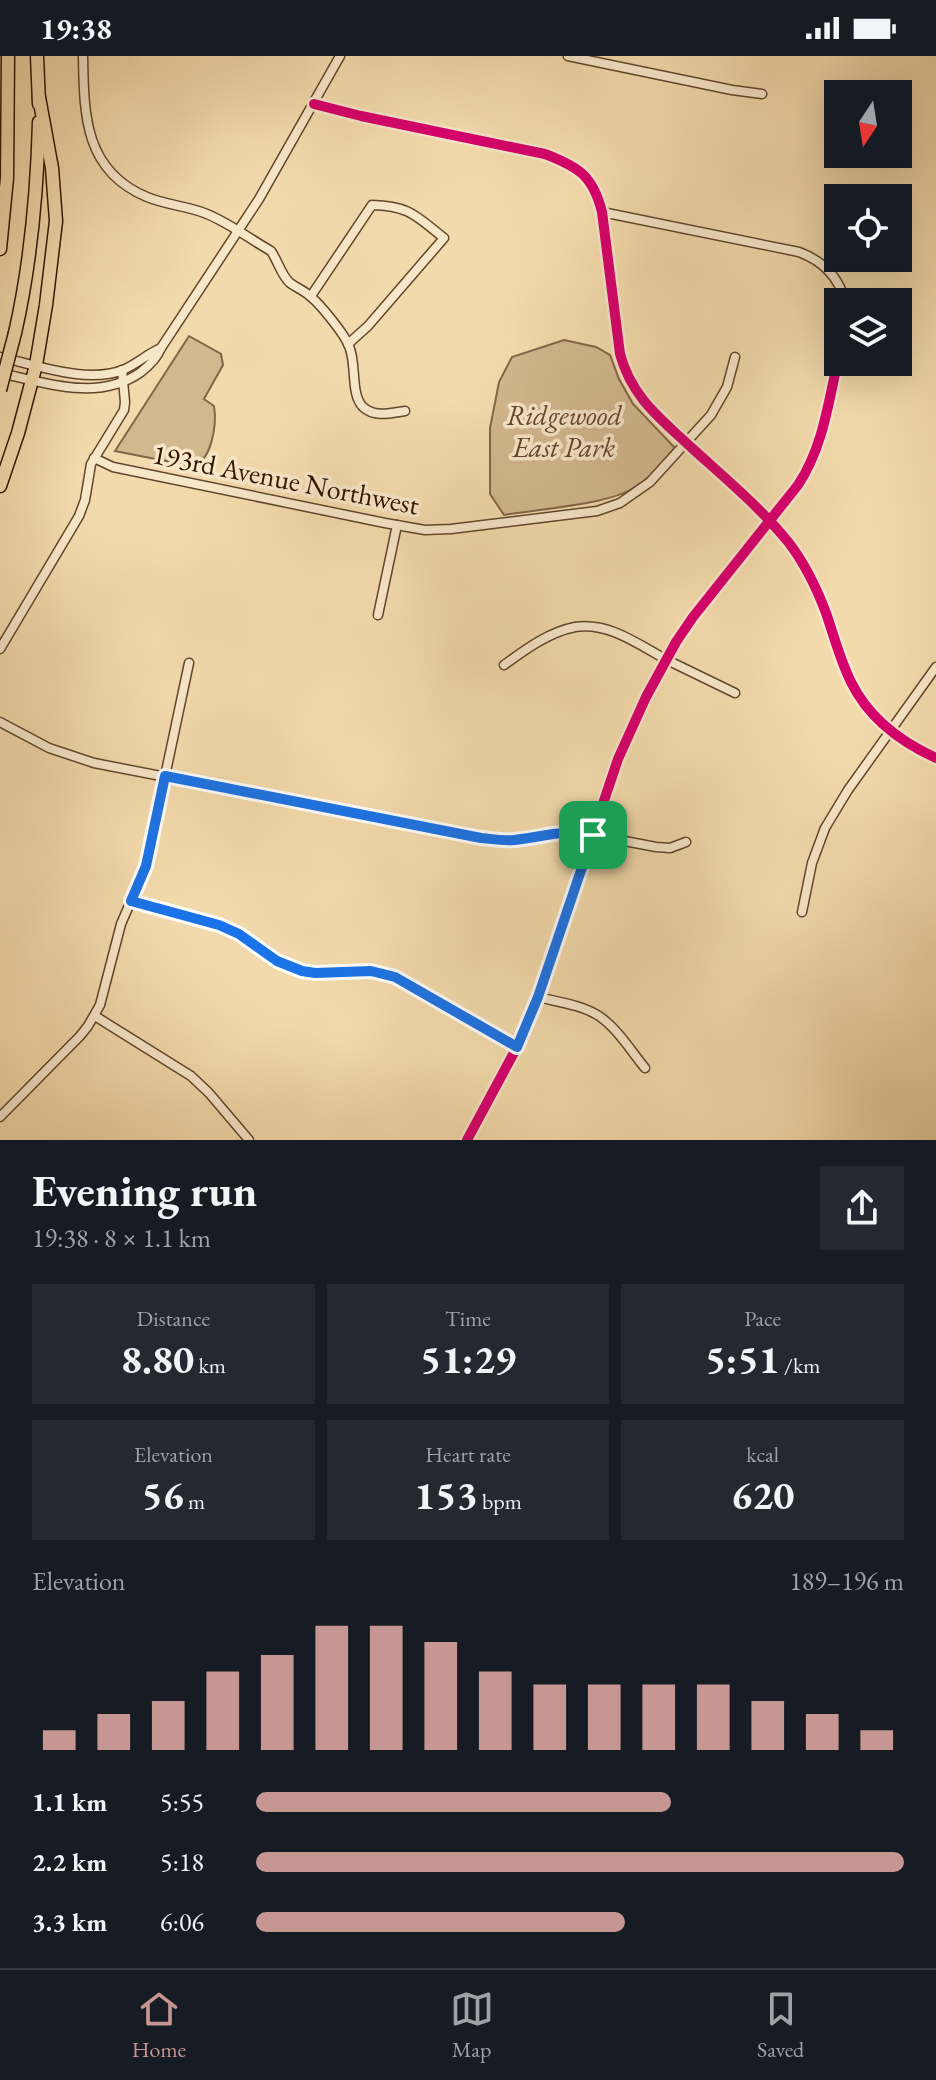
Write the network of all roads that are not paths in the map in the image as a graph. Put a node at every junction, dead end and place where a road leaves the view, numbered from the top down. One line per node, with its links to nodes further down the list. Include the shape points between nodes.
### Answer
1 (8, 56): 6 (highway)
2 (37, 56): 8 (highway)
3 (83, 56): 12 (street, via 88,131 107,168 137,193 200,211)
4 (340, 56): 9 (street)
5 (568, 56): 7 (street)
6 (9, 94): 10 (highway); 13 (highway)
7 (762, 94)
8 (39, 97): 20 (highway, via 56,221); 26 (highway, bridge, via 32,237)
9 (314, 104): 11 (street, via 557,159 586,176); 12 (street, via 282,162)
10 (0, 166)
11 (602, 212): 14 (street, via 808,255 828,269); 28 (street, via 624,367 645,403)
12 (233, 229): 15 (street, via 271,251 291,284); 17 (street)
13 (0, 249)
14 (840, 288)
15 (311, 296): 16 (street); 16 (street, via 372,205 411,212 444,238)
16 (348, 344): 27 (street, via 364,408 378,414)
17 (161, 348): 21 (street); 25 (street, via 149,366)
18 (0, 357): 20 (street)
19 (735, 357): 28 (street, 193rd Avenue Northwest, via 723,396)
20 (36, 365): 21 (street, via 89,375); 24 (highway)
21 (122, 370): 25 (street)
22 (4, 373): 24 (street)
23 (834, 376): 31 (street, via 815,454)
24 (32, 380): 25 (street, via 89,388); 30 (highway)
25 (123, 382): 29 (street, via 124,410)
26 (0, 390)
27 (405, 411)
28 (687, 443): 31 (street); 32 (street, 193rd Avenue Northwest, via 641,490 609,507 451,529)
29 (94, 458): 32 (street, 193rd Avenue Northwest, via 113,467); 34 (street, via 79,516)
30 (0, 486)
31 (769, 521): 35 (street); 41 (street, via 814,585 852,685)
32 (397, 525): 33 (street)
33 (378, 615)
34 (0, 649)
35 (665, 659): 37 (street, via 622,635 588,626 552,635); 39 (street); 44 (street, via 627,737)
36 (189, 663): 43 (street)
37 (504, 665)
38 (936, 667): 41 (street)
39 (735, 693)
40 (0, 722): 43 (street, via 78,759)
41 (890, 730): 42 (street); 47 (street, via 825,828)
42 (936, 758)
43 (165, 776): 44 (street, via 481,838); 46 (street, via 146,866)
44 (593, 835): 45 (street, via 656,847); 48 (street)
45 (686, 842)
46 (131, 901): 49 (street); 50 (street, via 219,925 302,971 371,971 395,977)
47 (802, 912)
48 (538, 997): 50 (street); 51 (street, via 599,1017)
49 (95, 1016): 52 (street); 53 (street, via 191,1076)
50 (517, 1047): 54 (street)
51 (645, 1068)
52 (0, 1117)
53 (249, 1140)
54 (467, 1140)

